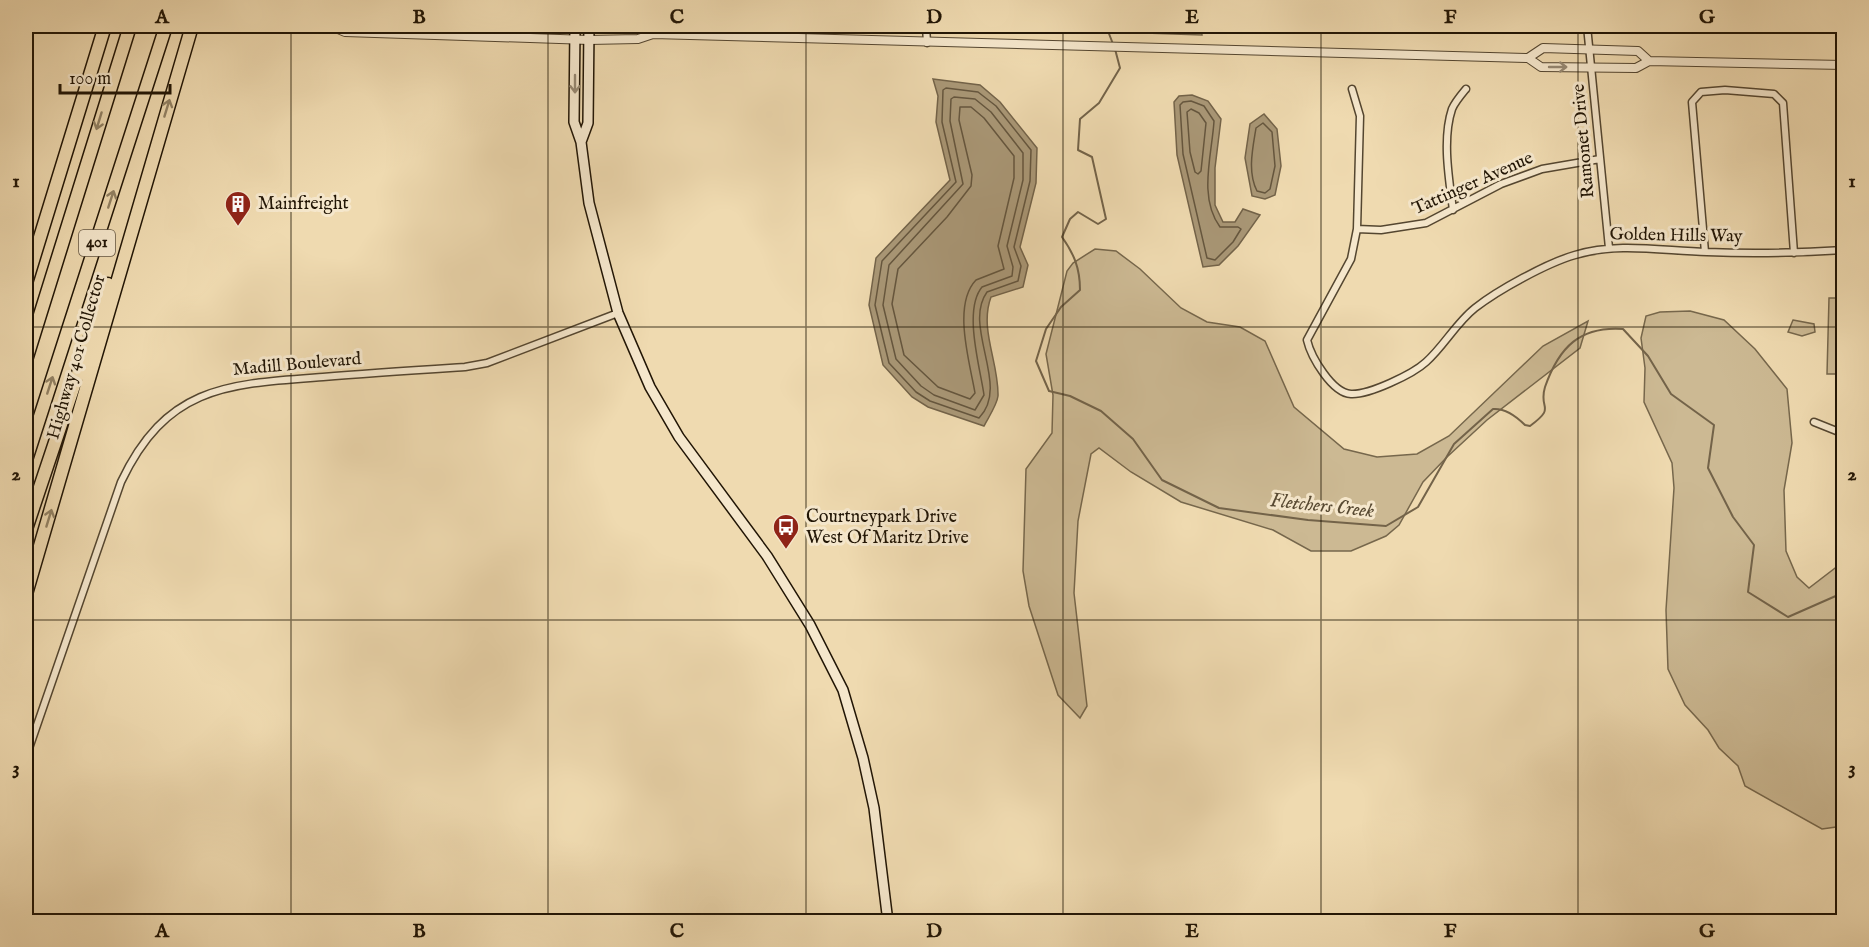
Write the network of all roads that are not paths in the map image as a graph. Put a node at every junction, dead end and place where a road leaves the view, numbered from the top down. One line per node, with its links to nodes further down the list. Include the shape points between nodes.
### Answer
1 (105, 26): 32 (highway)
2 (130, 26): 34 (highway, 401, one-way to 34)
3 (166, 26): 37 (highway, 401, one-way to 3)
4 (192, 26): 25 (highway, Highway 401 Collector / 401, one-way to 4)
5 (285, 26): 6 (street)
6 (331, 26): 13 (street, via 345,32)
7 (555, 26): 8 (street)
8 (575, 26): 9 (street); 13 (main road)
9 (589, 26): 12 (street, via 639,27); 14 (main road)
10 (926, 26): 15 (street)
11 (1587, 26): 16 (street, Ramonet Drive)
12 (653, 34): 14 (street, via 638,39); 15 (street)
13 (575, 40): 14 (street); 23 (main road, one-way to 23, via 574,122)
14 (589, 40): 23 (main road, via 588,123)
15 (927, 43): 17 (street)
16 (1590, 49): 17 (street, via 1543,48); 18 (street, via 1638,51); 20 (street, Ramonet Drive)
17 (1528, 58): 20 (street, one-way to 20, via 1541,67)
18 (1649, 61): 19 (street); 20 (street, via 1636,68)
19 (1844, 65)
20 (1592, 67): 24 (street, Ramonet Drive)
21 (1352, 89): 27 (street, Golden Hills Way, via 1360,116)
22 (1466, 89): 26 (street, via 1453,107 1448,128)
23 (581, 142): 33 (main road, via 589,203)
24 (1600, 159): 26 (street, Tattinger Avenue, via 1542,169 1501,184); 28 (street, Ramonet Drive)
25 (144, 184): 38 (highway); 39 (highway, Highway 401 Collector / 401, one-way to 25)
26 (1453, 210): 27 (street, Tattinger Avenue, via 1407,228)
27 (1357, 229): 28 (street, Golden Hills Way, via 1351,259 1307,340 1310,353 1336,387 1349,394 1389,383 1425,364 1474,309 1506,287 1575,255)
28 (1609, 248): 30 (street, Golden Hills Way)
29 (1844, 250): 31 (street, Golden Hills Way)
30 (1705, 252): 31 (street, Golden Hills Way); 31 (street, via 1692,102 1701,92 1725,90 1774,94 1783,103)
31 (1794, 253)
32 (26, 283)
33 (618, 313): 40 (street, Madill Boulevard, via 487,363 244,382 204,395 174,413 138,451 121,482); 41 (main road, via 650,387 679,437 767,556 810,625 843,690 874,808)
34 (26, 360)
35 (1814, 422): 36 (street)
36 (1844, 434)
37 (26, 460)
38 (26, 529)
39 (26, 594)
40 (26, 757)
41 (888, 921)

